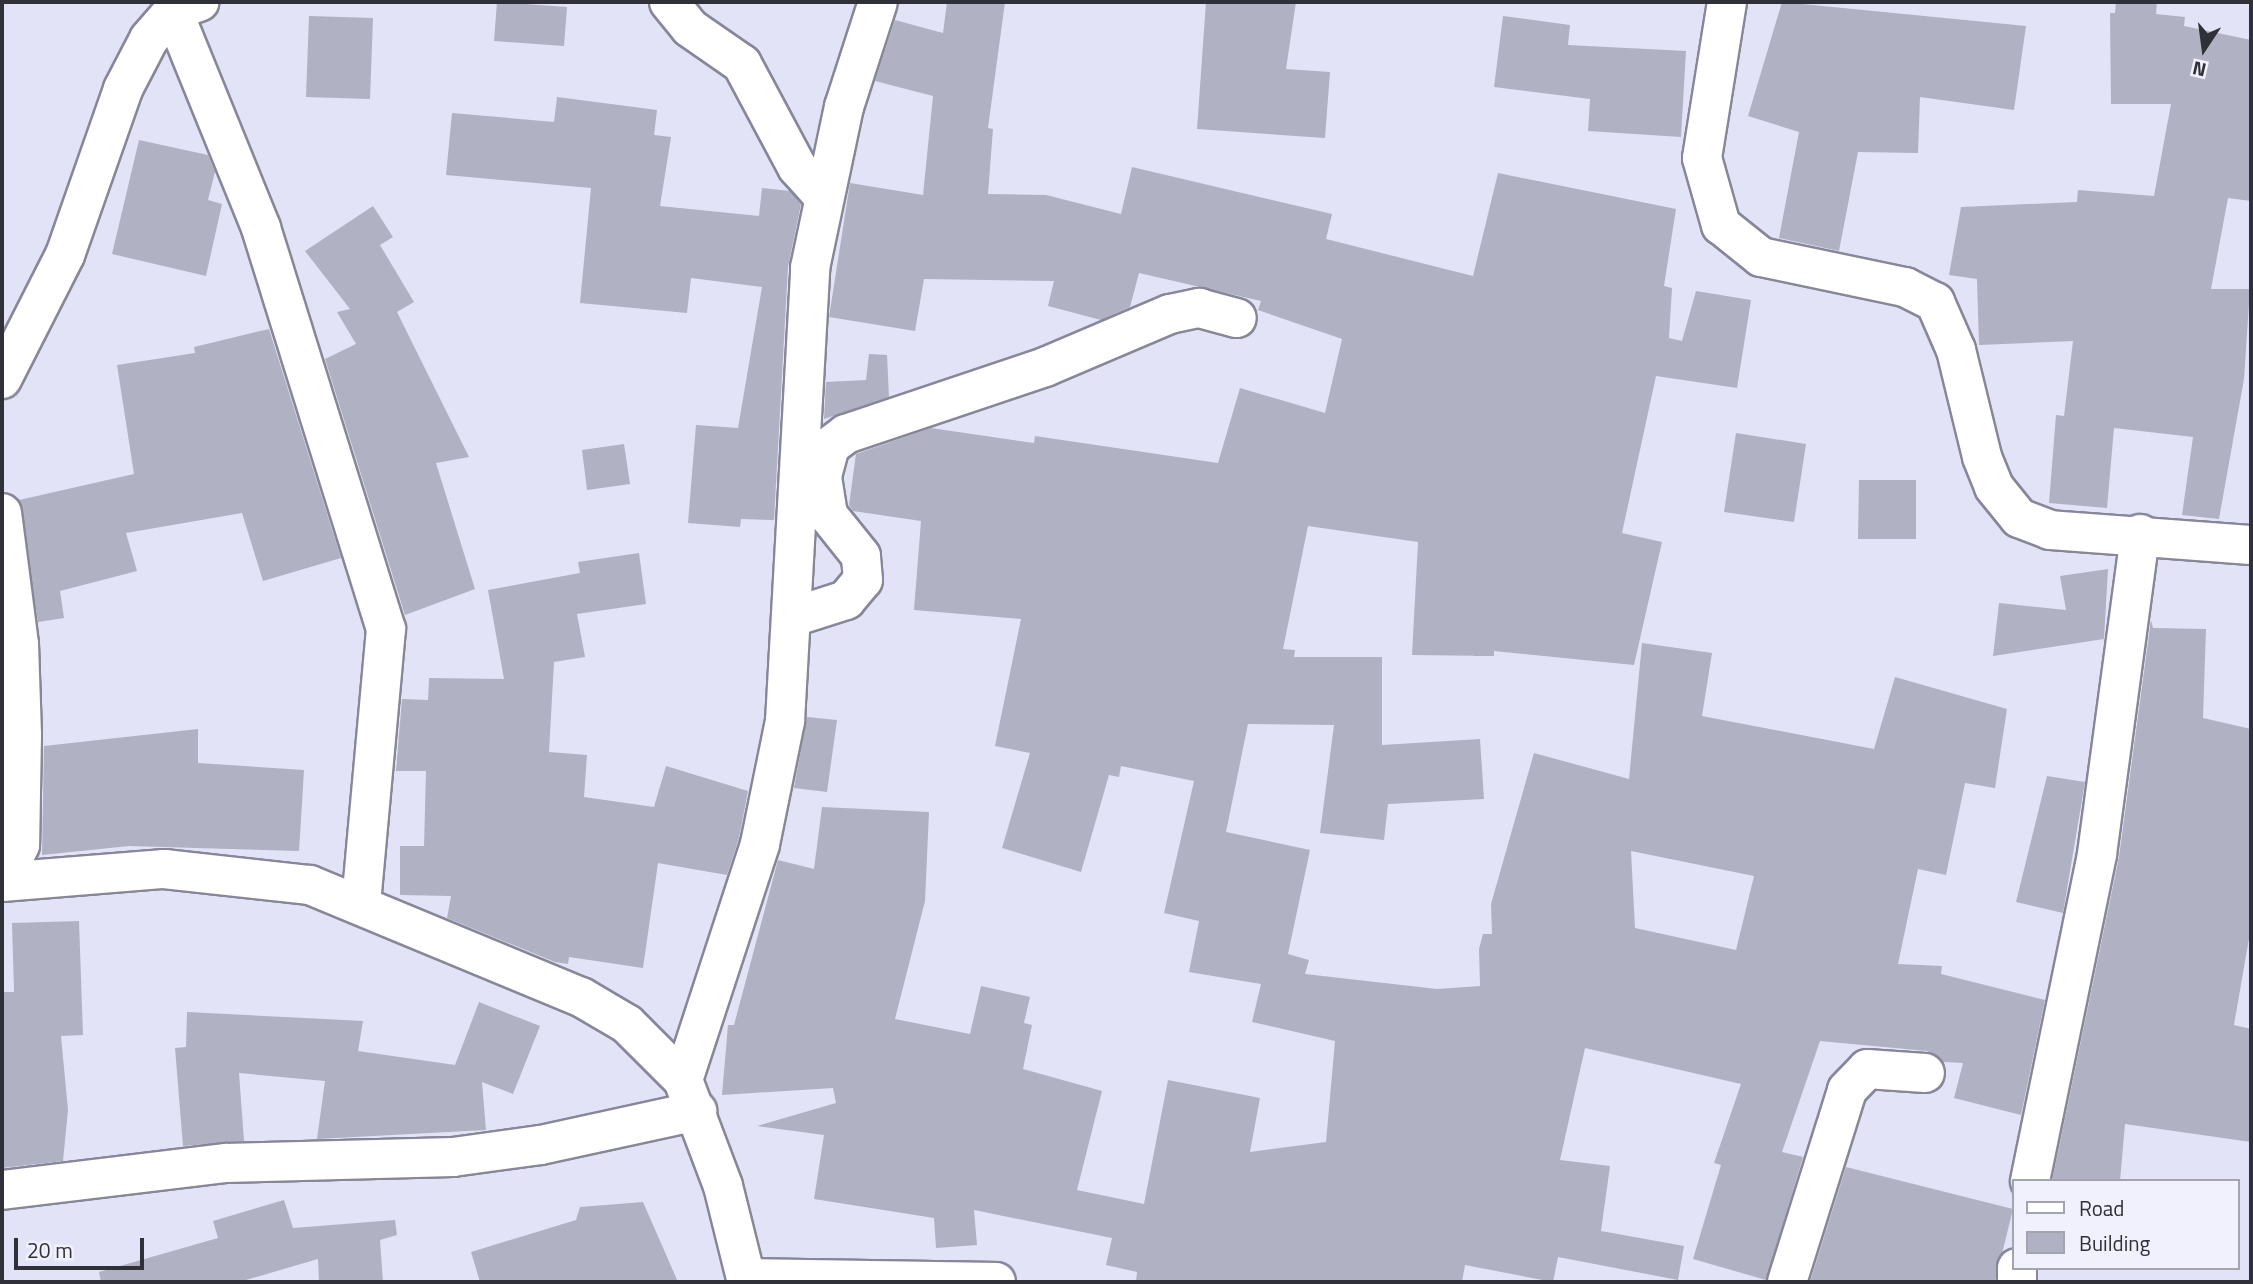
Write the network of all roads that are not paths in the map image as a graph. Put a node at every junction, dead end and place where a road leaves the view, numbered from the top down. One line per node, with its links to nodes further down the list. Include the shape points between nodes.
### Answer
1 (669, 2): 5 (street, via 690,28 742,64 797,167)
2 (878, 2): 5 (street)
3 (1727, 2): 9 (street, via 1702,158 1721,225 1761,257 1925,294 1945,317 1994,487 2019,518 2050,530)
4 (186, 6): 7 (street, via 149,39 123,89 65,254); 13 (street, via 384,617 385,673)
5 (824, 197): 11 (street, via 805,324)
6 (1237, 318): 11 (street, via 1199,308 1170,314 1045,367 846,434 830,446 822,476 828,515 861,556 863,580 846,600)
7 (2, 379)
8 (2, 513): 12 (street, via 19,643 22,735 20,845)
9 (2140, 534): 10 (street); 16 (street, via 2097,854)
10 (2251, 545)
11 (793, 617): 15 (street, via 785,721 760,844)
12 (2, 882): 13 (street, via 176,870 310,885)
13 (361, 902): 15 (street, via 419,935 581,997 627,1024)
14 (1925, 1073): 20 (street, via 1867,1069 1847,1090)
15 (690, 1095): 17 (street, via 541,1145 453,1157 226,1163); 18 (street)
16 (2029, 1179)
17 (2, 1190)
18 (746, 1280): 19 (street)
19 (996, 1282)
20 (1787, 1282)

